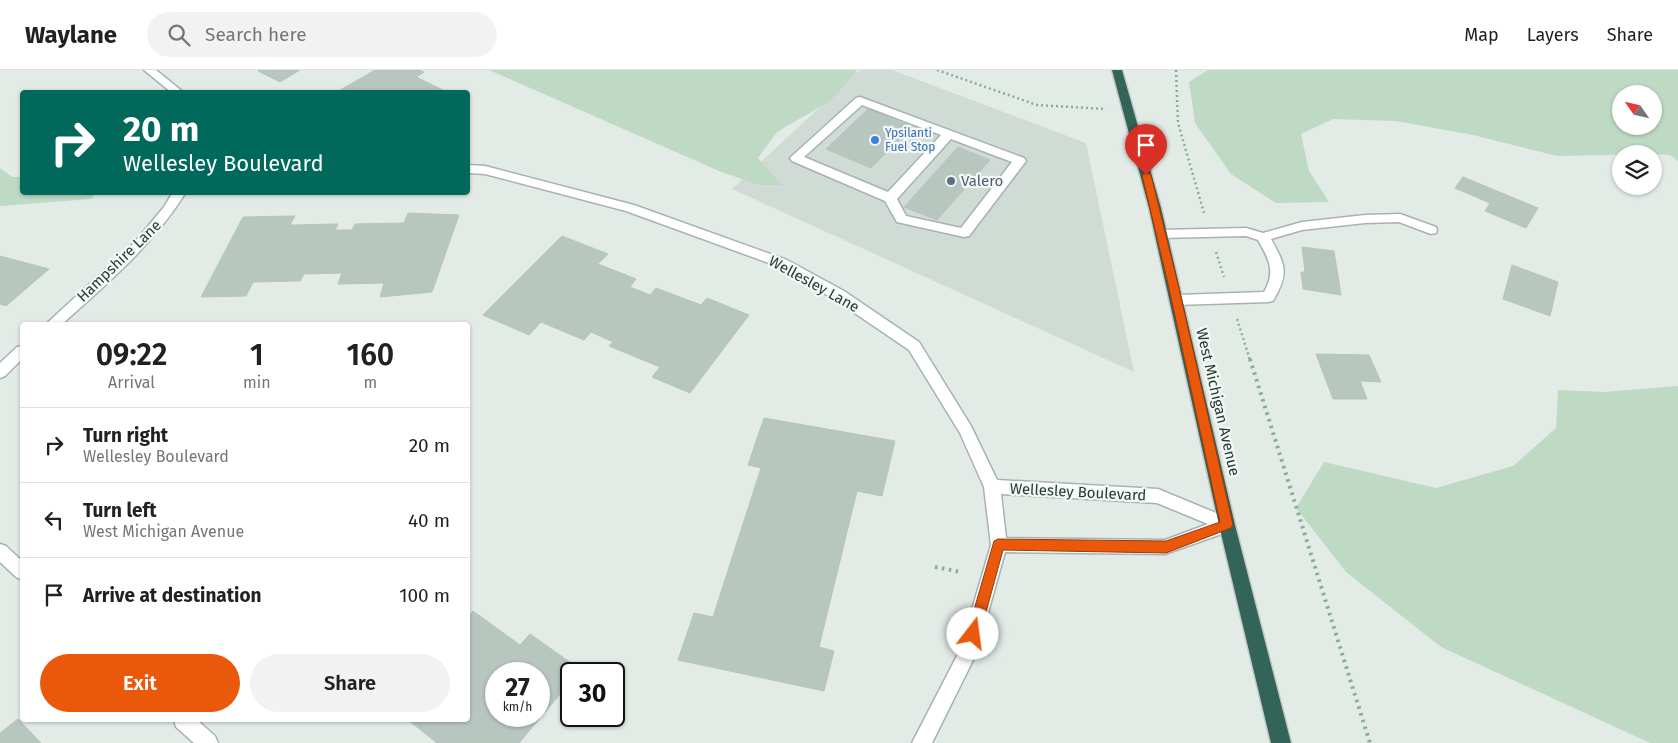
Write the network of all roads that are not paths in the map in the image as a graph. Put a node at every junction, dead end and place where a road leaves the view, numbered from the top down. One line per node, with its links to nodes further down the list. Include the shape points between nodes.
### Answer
1 (149, 70): 3 (street)
2 (1117, 70): 9 (highway, West Michigan Avenue)
3 (174, 90)
4 (949, 134): 7 (street); 7 (street, via 1020,162 964,233 900,219); 7 (street, via 860,100 796,158)
5 (470, 169): 15 (street, Wellesley Lane, via 485,170 630,208 782,263 839,295 914,346 966,430)
6 (178, 195): 12 (street, Hampshire Lane, via 170,212 124,260)
7 (890, 198)
8 (1431, 230): 10 (street, via 1400,218 1365,219 1302,226)
9 (1162, 234): 10 (street, via 1246,232); 11 (highway, West Michigan Avenue)
10 (1263, 237): 11 (street, via 1277,262 1275,284 1268,297)
11 (1177, 300): 16 (highway, West Michigan Avenue)
12 (55, 322)
13 (20, 353): 14 (street)
14 (0, 372)
15 (992, 487): 16 (street, Wellesley Boulevard, via 1158,496); 17 (street, Wellesley Lane)
16 (1227, 525): 17 (street, via 1166,547); 23 (highway, West Michigan Avenue)
17 (998, 545): 22 (street, via 968,652)
18 (0, 551): 19 (street)
19 (20, 570)
20 (185, 722): 21 (street)
21 (208, 743)
22 (922, 743)
23 (1281, 743)

